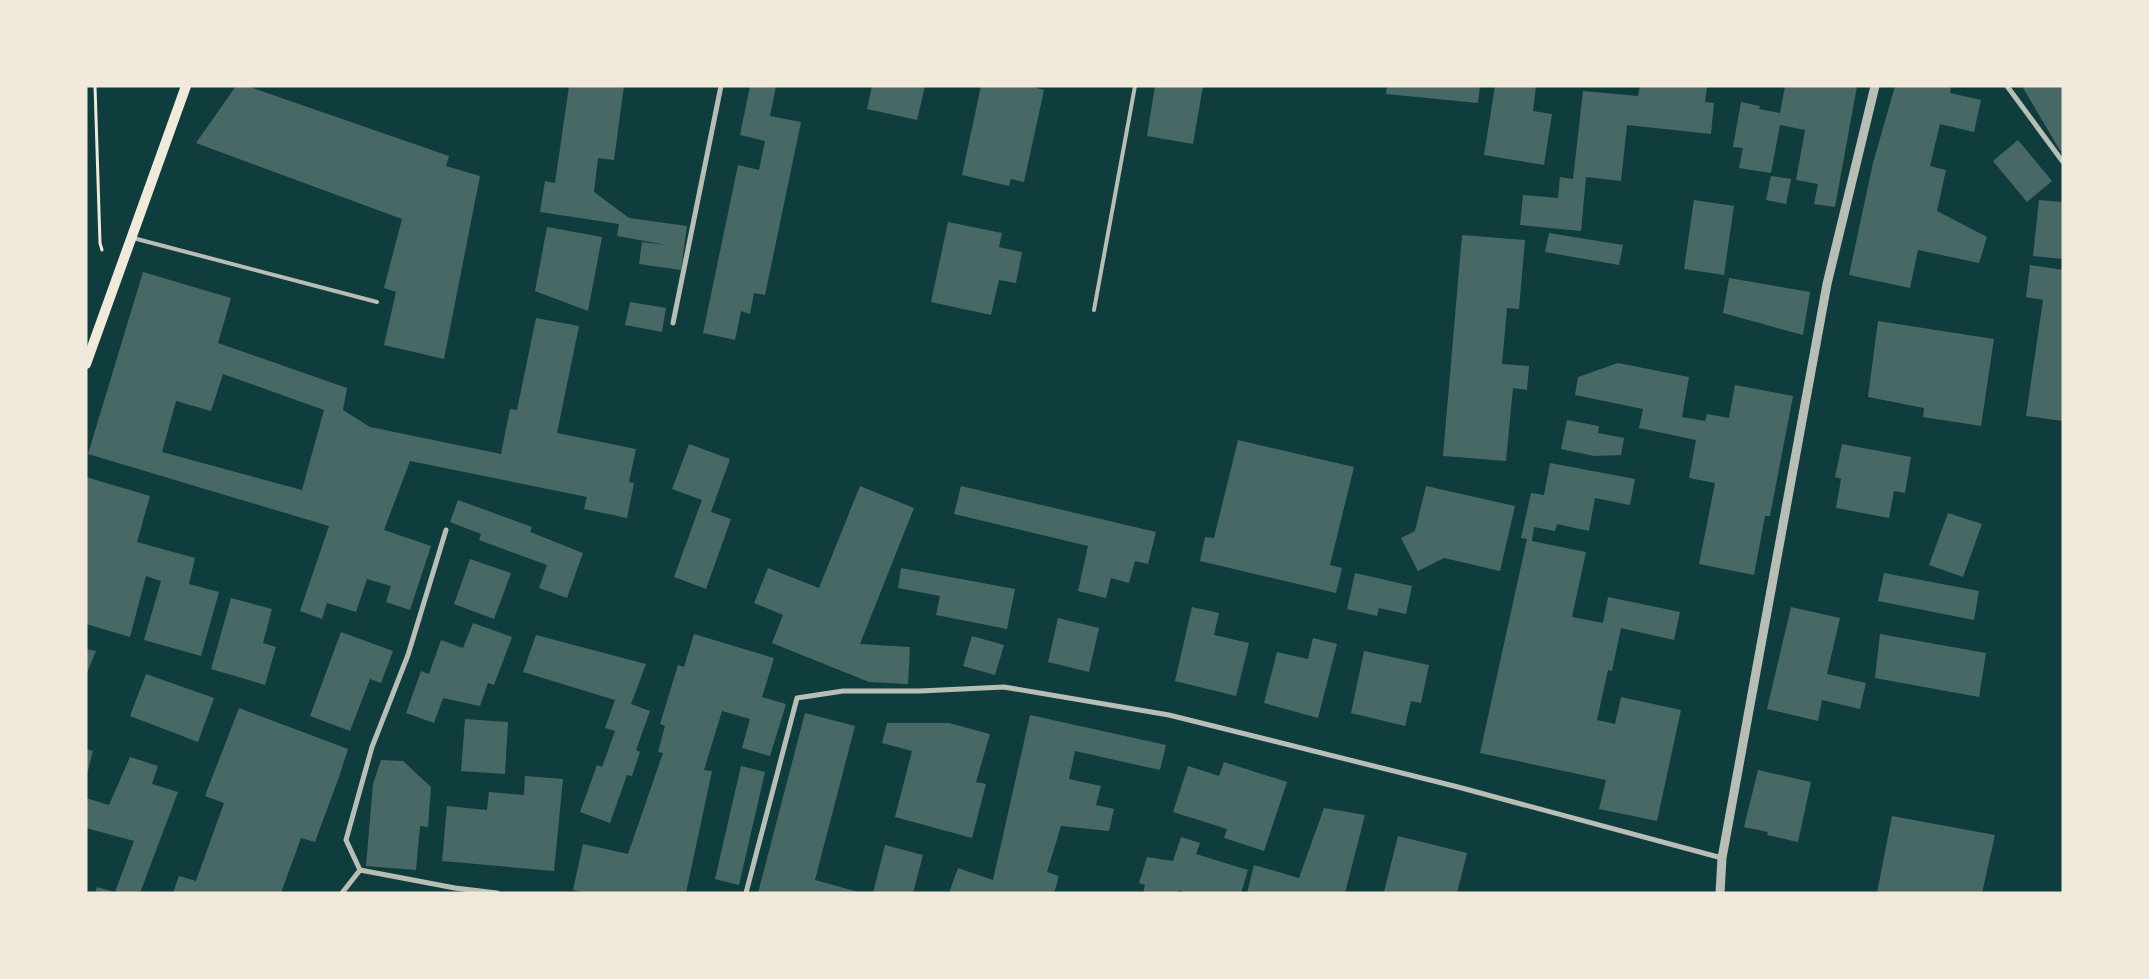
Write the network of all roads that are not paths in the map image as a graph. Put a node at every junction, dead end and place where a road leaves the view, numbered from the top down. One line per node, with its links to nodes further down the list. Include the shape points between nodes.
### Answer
1 (186, 86): 7 (main road)
2 (721, 86): 10 (street)
3 (1135, 86): 9 (lane)
4 (1875, 86): 13 (street, via 1827,284)
5 (2007, 86): 6 (street)
6 (2063, 162)
7 (131, 237): 8 (lane); 11 (main road)
8 (377, 302)
9 (1094, 310)
10 (673, 323)
11 (86, 364)
12 (446, 530): 14 (street, via 408,655 372,747 346,840)
13 (1722, 858): 17 (street, via 1169,715 1004,687 843,691 797,698); 18 (street)
14 (360, 870): 15 (street); 16 (street)
15 (342, 893)
16 (497, 893)
17 (746, 893)
18 (1720, 893)

